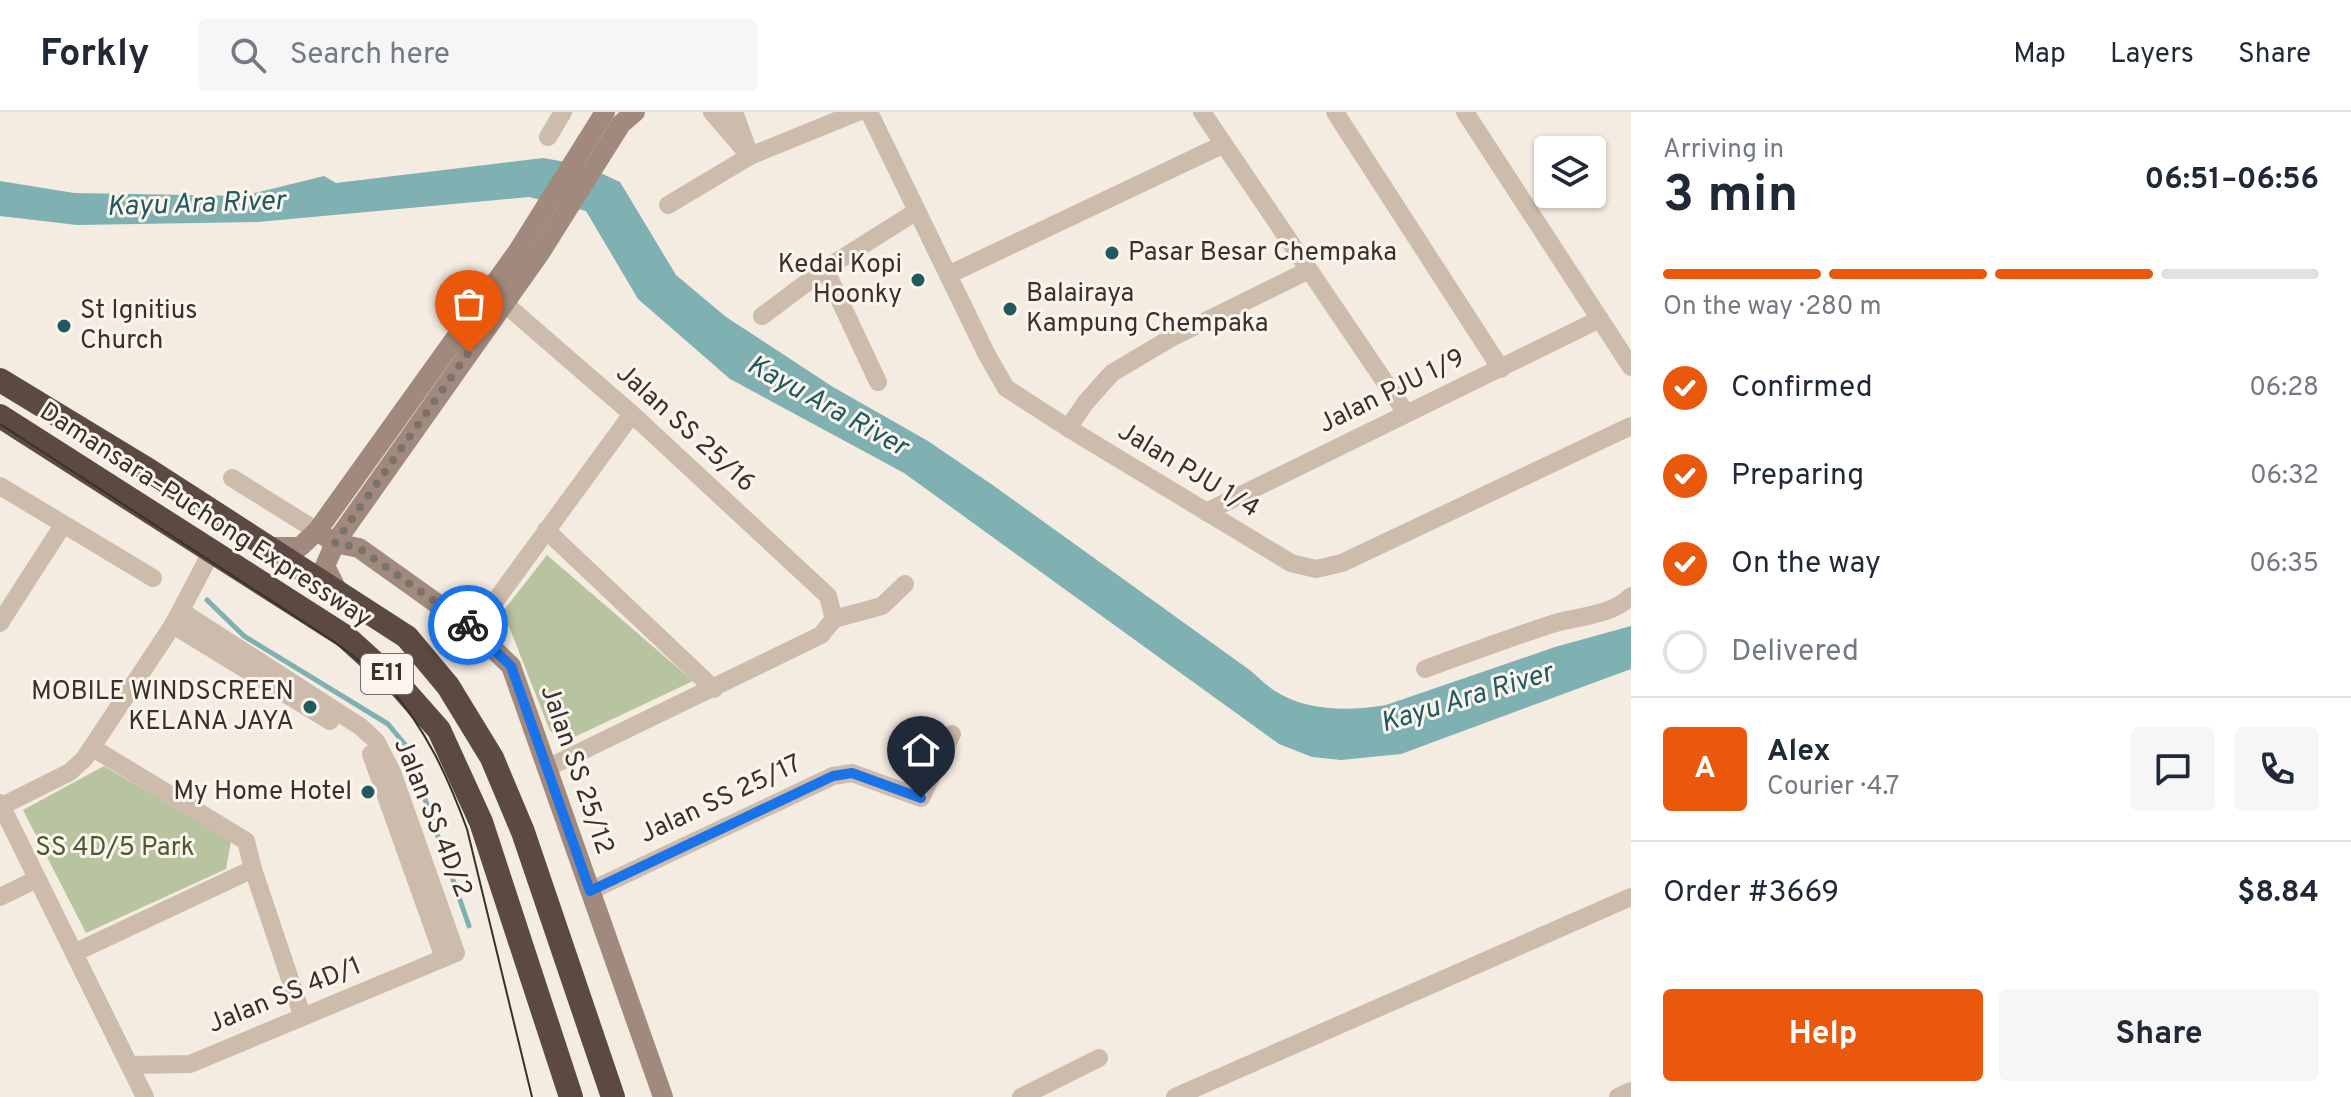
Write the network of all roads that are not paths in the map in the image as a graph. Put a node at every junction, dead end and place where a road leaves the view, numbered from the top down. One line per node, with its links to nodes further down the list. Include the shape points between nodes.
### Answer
1 (563, 112): 11 (street)
2 (635, 112): 10 (main road, via 621,124)
3 (712, 112): 13 (street)
4 (734, 112): 13 (street)
5 (858, 112): 13 (street)
6 (869, 112): 15 (street, Jalan PJU 1/4)
7 (1202, 112): 12 (street)
8 (1335, 112): 24 (street)
9 (1465, 112): 22 (street)
10 (603, 127): 19 (main road); 20 (main road, via 540,253)
11 (548, 137)
12 (1222, 145): 17 (street); 18 (street)
13 (750, 156): 14 (street)
14 (668, 205)
15 (917, 211): 16 (street); 18 (street, Jalan PJU 1/4)
16 (825, 269): 21 (street); 27 (street)
17 (1309, 270): 28 (street); 32 (street, via 1112,373)
18 (948, 275): 32 (street, Jalan PJU 1/4, via 1006,388)
19 (500, 276): 20 (main road); 39 (main road)
20 (504, 303): 29 (street, Jalan SS 25/16); 40 (main road)
21 (762, 316)
22 (1600, 319): 23 (street); 24 (street, Jalan PJU 1/9)
23 (1631, 367)
24 (1501, 369): 28 (street, Jalan PJU 1/9)
25 (0, 371): 33 (highway)
26 (0, 380): 33 (highway, Damansara–Puchong Expressway / E11)
27 (878, 382)
28 (1406, 413): 36 (street, Jalan PJU 1/9)
29 (632, 414): 38 (street); 48 (street, Jalan SS 25/16, via 828,596)
30 (0, 416): 42 (highway, Damansara–Puchong Expressway / E11)
31 (1631, 426): 36 (street, Jalan PJU 1/4, via 1342,563 1316,569 1291,563)
32 (1068, 428): 36 (street, Jalan PJU 1/4)
33 (104, 443): 41 (highway, Damansara–Puchong Expressway / E11)
34 (232, 478): 39 (street)
35 (0, 486): 37 (street)
36 (1206, 512)
37 (63, 525): 43 (street); 49 (street)
38 (546, 530): 50 (street); 52 (street)
39 (317, 531): 40 (main road, Jalan SS 25/12); 41 (main road, via 300,547)
40 (335, 543): 45 (main road, via 325,566); 50 (main road, Jalan SS 25/12, via 359,548)
41 (267, 547): 45 (highway, Damansara–Puchong Expressway / E11)
42 (212, 551): 47 (street); 68 (highway, Damansara–Puchong Expressway / E11, via 346,637 439,730 481,822)
43 (153, 578)
44 (905, 584): 48 (street, via 882,606)
45 (337, 590): 69 (highway, Damansara–Puchong Expressway / E11, via 407,637 448,686 492,758 523,832)
46 (1631, 596): 51 (street, via 1607,611)
47 (177, 618): 54 (street); 63 (street, Jalan SS 4D/1, via 368,748 450,956)
48 (834, 619): 52 (street, via 821,635)
49 (0, 623)
50 (474, 630): 55 (main road, Jalan SS 25/12, via 511,666)
51 (1425, 669)
52 (714, 689): 55 (street)
53 (952, 734): 59 (street, Jalan SS 25/17, via 921,798 852,773 833,776)
54 (93, 748): 56 (street, via 70,772); 57 (street, via 246,841)
55 (549, 767): 59 (main road, Jalan SS 25/12)
56 (1, 805): 58 (street)
57 (253, 869): 62 (street); 63 (street)
58 (37, 879): 60 (street); 62 (street)
59 (590, 891): 70 (main road, Jalan SS 25/12)
60 (0, 897)
61 (1631, 897): 72 (street)
62 (74, 953): 65 (street)
63 (302, 1015): 65 (street, Jalan SS 4D/1, via 190,1064)
64 (1099, 1058): 71 (street)
65 (130, 1065): 67 (street)
66 (1631, 1091): 73 (street)
67 (145, 1097)
68 (571, 1097)
69 (613, 1097)
70 (663, 1097)
71 (1021, 1097)
72 (1175, 1097)
73 (1618, 1097)

